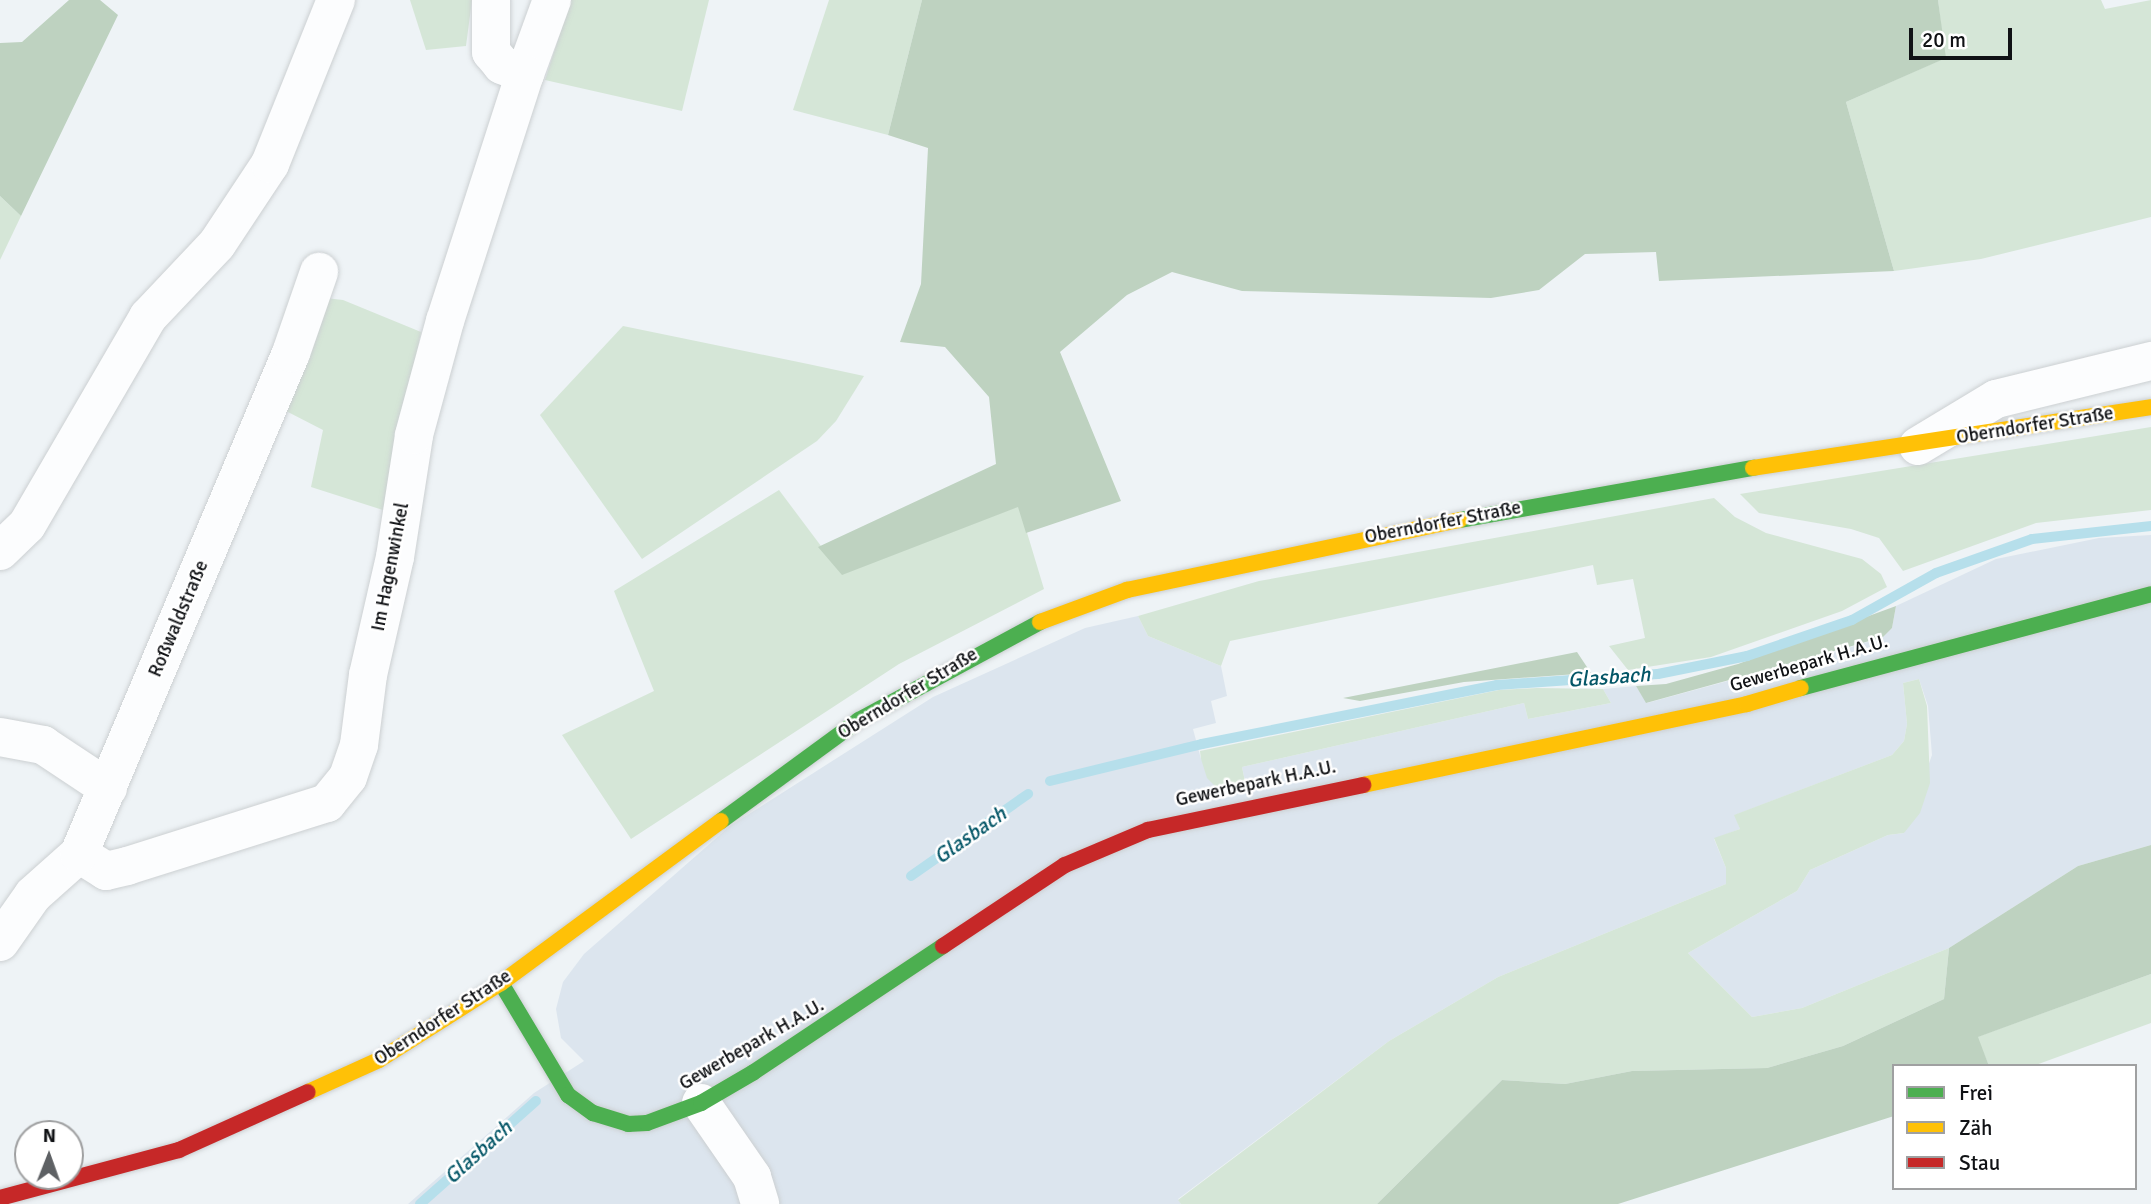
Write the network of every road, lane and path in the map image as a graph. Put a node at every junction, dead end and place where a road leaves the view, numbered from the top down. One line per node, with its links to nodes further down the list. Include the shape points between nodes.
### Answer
1 (336, 0): 9 (street, via 270,164 217,244 148,317 27,525)
2 (491, 0): 4 (street, via 491,52 502,65)
3 (552, 0): 4 (street, Im Hagenwinkel)
4 (525, 74): 13 (street, Im Hagenwinkel, via 445,321 414,435 359,745 340,793 327,803 106,871)
5 (319, 272): 12 (street, Roßwaldstraße, via 290,353)
6 (2151, 361): 8 (street, Oberndorfer Straße, via 1996,399)
7 (2151, 407): 8 (main road, Oberndorfer Straße)
8 (1918, 446): 15 (main road, Oberndorfer Straße, via 1712,473 1380,535 1127,590 1074,608 1009,636 859,720)
9 (0, 551)
10 (2151, 594): 16 (main road, Gewerbepark H.A.U., via 1747,704 1148,830 1065,865 831,1024)
11 (0, 737): 12 (street, via 43,745)
12 (108, 788): 13 (street, Roßwaldstraße)
13 (79, 854): 14 (street, Roßwaldstraße, via 33,895)
14 (0, 942)
15 (500, 983): 16 (main road, Gewerbepark H.A.U., via 568,1095 593,1113 628,1124 648,1123); 17 (main road, Oberndorfer Straße, via 379,1060 216,1136 143,1163)
16 (701, 1103): 18 (street, via 752,1177)
17 (0, 1198)
18 (760, 1204)

